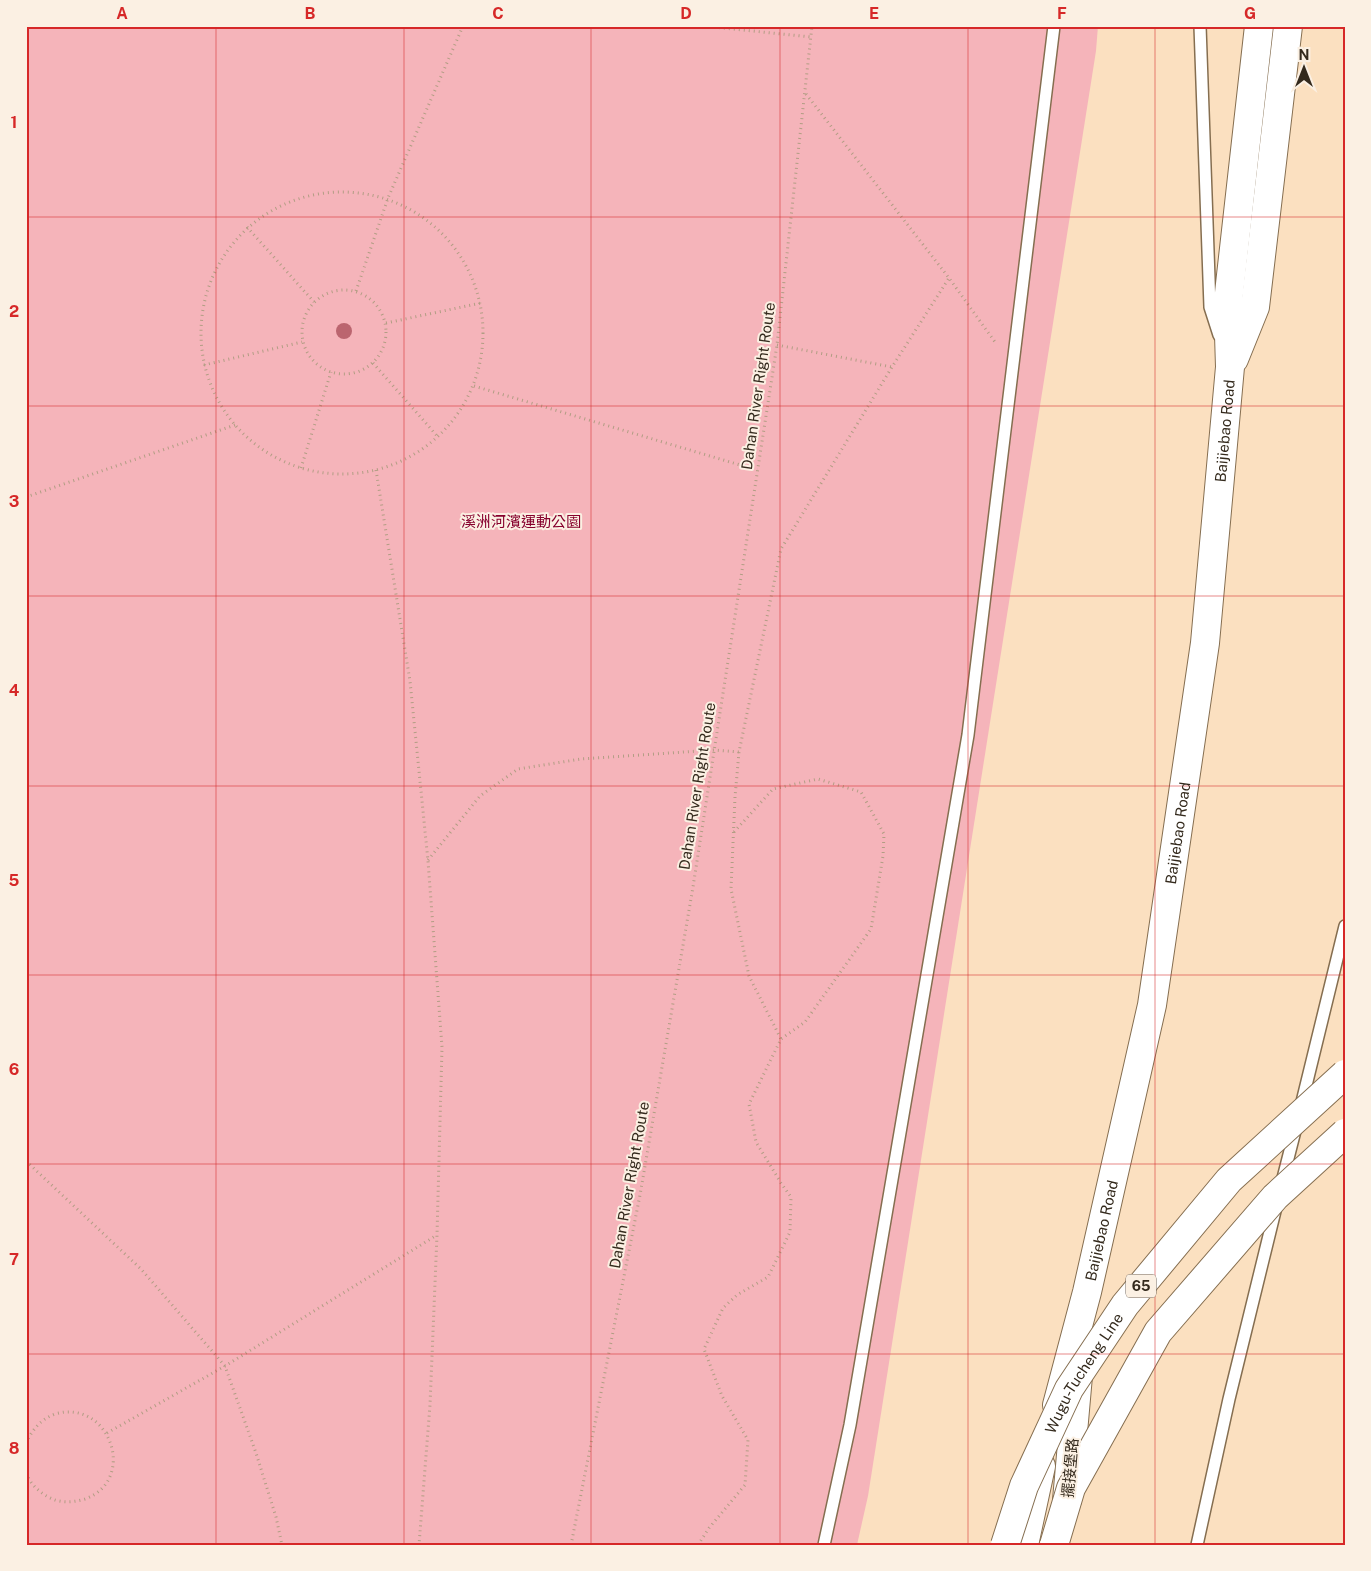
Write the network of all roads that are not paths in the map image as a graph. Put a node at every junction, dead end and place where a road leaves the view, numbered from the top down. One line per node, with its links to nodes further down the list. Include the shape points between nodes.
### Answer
1 (1054, 26): 10 (lane, via 968,735 850,1425)
2 (1200, 26): 5 (lane, via 1210,308)
3 (1259, 26): 5 (main road, Baijiebao Road, via 1228,302)
4 (1288, 26): 5 (main road, Baijiebao Road, via 1255,307)
5 (1230, 367): 9 (main road, Baijiebao Road, via 1206,644 1152,1005)
6 (1345, 926): 15 (lane)
7 (1345, 1074): 11 (main road, Wugu-Tucheng Line / 65, bridge, via 1230,1180 1126,1305 1070,1389 1024,1486)
8 (1345, 1133): 13 (main road, bridge, via 1275,1196 1158,1332 1071,1488)
9 (1087, 1292): 12 (main road, 擺接堡路, via 1045,1448); 14 (main road, 擺接堡路)
10 (824, 1545)
11 (1005, 1545)
12 (1024, 1545)
13 (1054, 1545)
14 (1063, 1545)
15 (1197, 1545)

